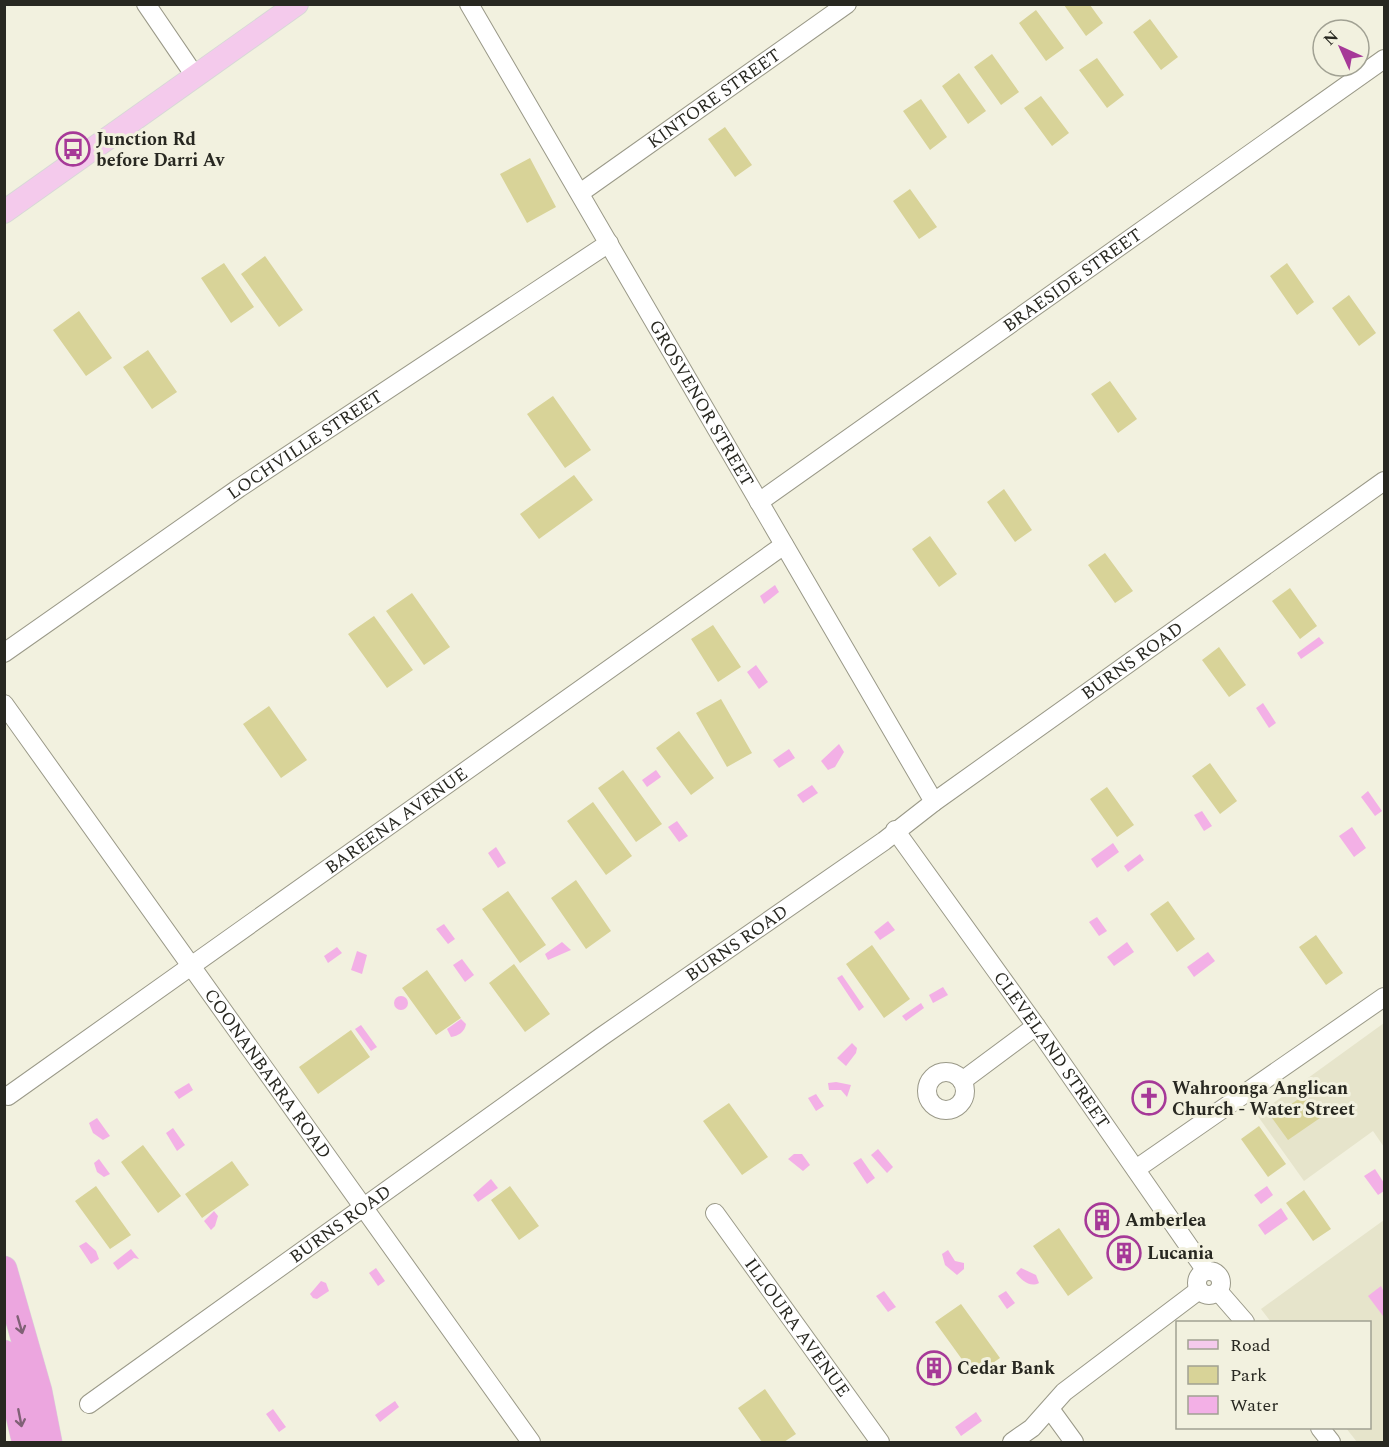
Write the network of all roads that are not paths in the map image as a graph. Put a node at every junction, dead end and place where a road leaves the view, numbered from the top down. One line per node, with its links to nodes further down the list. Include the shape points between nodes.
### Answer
1 (146, 4): 6 (street)
2 (297, 4): 6 (main road)
3 (469, 4): 7 (street, GROSVENOR STREET)
4 (847, 4): 7 (street, KINTORE STREET)
5 (1384, 59): 11 (street, BRAESIDE STREET)
6 (195, 76): 8 (main road)
7 (580, 193): 9 (street, GROSVENOR STREET)
8 (4, 212)
9 (609, 243): 11 (street, GROSVENOR STREET); 13 (street, LOCHVILLE STREET, via 239,488)
10 (1384, 481): 15 (street, BURNS ROAD)
11 (759, 502): 12 (street, GROSVENOR STREET)
12 (784, 545): 15 (street, GROSVENOR STREET); 17 (street, BAREENA AVENUE)
13 (4, 653)
14 (4, 704): 17 (street, COONANBARRA ROAD)
15 (934, 802): 16 (street, BURNS ROAD)
16 (895, 830): 19 (street, CLEVELAND STREET); 23 (street, BURNS ROAD)
17 (190, 966): 21 (street, BAREENA AVENUE); 23 (street, COONANBARRA ROAD)
18 (1384, 997): 22 (street)
19 (1036, 1026): 20 (street); 22 (street, CLEVELAND STREET)
20 (962, 1081)
21 (8, 1096)
22 (1136, 1169): 26 (street, CLEVELAND STREET)
23 (364, 1207): 31 (street, BURNS ROAD); 34 (street, COONANBARRA ROAD)
24 (715, 1213): 37 (street, ILLOURA AVENUE)
25 (4, 1269): 36 (highway, one-way to 36, via 39,1391)
26 (1206, 1271): 27 (street, via 1197,1281); 28 (street, via 1220,1276)
27 (1199, 1290): 28 (street, via 1206,1295); 32 (street, via 1064,1392)
28 (1218, 1291): 29 (street)
29 (1243, 1321)
30 (4, 1353): 35 (highway, one-way to 35)
31 (89, 1404)
32 (1050, 1409): 38 (street); 39 (street)
33 (1321, 1429): 40 (street)
34 (529, 1442)
35 (25, 1443)
36 (49, 1443)
37 (880, 1443)
38 (1012, 1443)
39 (1074, 1443)
40 (1331, 1443)

